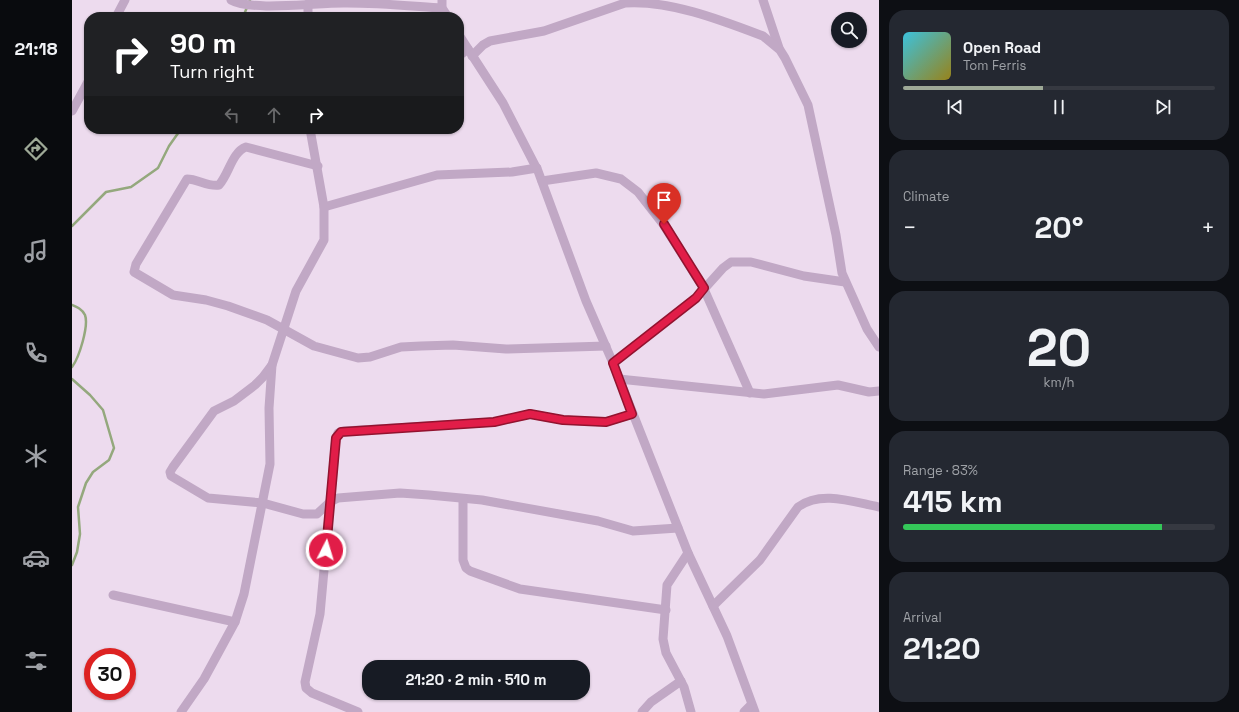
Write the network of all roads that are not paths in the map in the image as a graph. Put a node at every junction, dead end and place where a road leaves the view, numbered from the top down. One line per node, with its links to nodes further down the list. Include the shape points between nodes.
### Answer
1 (125, 0): 7 (street)
2 (231, 0): 5 (street, via 261,5)
3 (763, 0): 10 (street)
4 (619, 2): 10 (street, via 648,1 680,7 763,36); 11 (street, via 544,31 486,42)
5 (308, 4): 6 (street); 8 (street)
6 (442, 4)
7 (119, 12)
8 (308, 12)
9 (464, 43): 11 (street)
10 (780, 50): 20 (street, via 799,84 811,113 836,236 838,259)
11 (470, 52): 12 (street); 17 (street, via 506,108)
12 (464, 54)
13 (84, 89): 14 (street)
14 (72, 111)
15 (311, 134): 16 (street)
16 (318, 166): 19 (street); 22 (street, via 246,147 238,152 219,185 187,179 134,270 137,275 173,295 216,302)
17 (537, 168): 18 (street); 19 (street, via 512,172 437,175)
18 (542, 181): 21 (street, via 596,173 621,179 638,192 664,224); 23 (street, via 586,301)
19 (324, 206): 22 (street, via 324,240 296,291)
20 (845, 282): 21 (street, via 816,279 751,262 737,261 727,264); 24 (street, via 867,329)
21 (704, 288): 25 (street, via 696,298); 29 (street)
22 (283, 328): 23 (street, via 314,346 358,358 370,357 401,347 421,346 453,345 506,349); 26 (street)
23 (606, 346): 25 (street)
24 (879, 347)
25 (613, 363): 27 (street)
26 (272, 365): 33 (street, via 269,408 270,464); 33 (street, via 261,380 211,415 173,466 170,474 208,498)
27 (619, 379): 29 (street); 30 (street)
28 (879, 391): 29 (street, via 869,392 838,385 774,394)
29 (750, 393)
30 (632, 414): 32 (street, via 606,422 563,420 530,414 494,422 341,432 336,438); 35 (street)
31 (463, 499): 32 (street, via 400,493 338,498); 35 (street, via 598,521 633,531); 39 (street, via 463,560 470,571 520,589)
32 (330, 502): 33 (street, via 320,512 310,514); 44 (street, via 320,614 306,688 312,693)
33 (263, 503): 40 (street, via 244,594)
34 (879, 507): 38 (street, via 834,499 805,502 798,507 760,560)
35 (678, 528): 36 (street)
36 (688, 553): 38 (street); 39 (street, via 667,585)
37 (113, 595): 40 (street)
38 (713, 606): 42 (street, via 727,636)
39 (666, 610): 41 (street, via 664,645)
40 (235, 622): 43 (street, via 204,679)
41 (681, 681): 45 (street, via 655,699); 46 (street)
42 (753, 708): 47 (street)
43 (181, 712)
44 (358, 712)
45 (642, 712)
46 (691, 712)
47 (744, 712)

